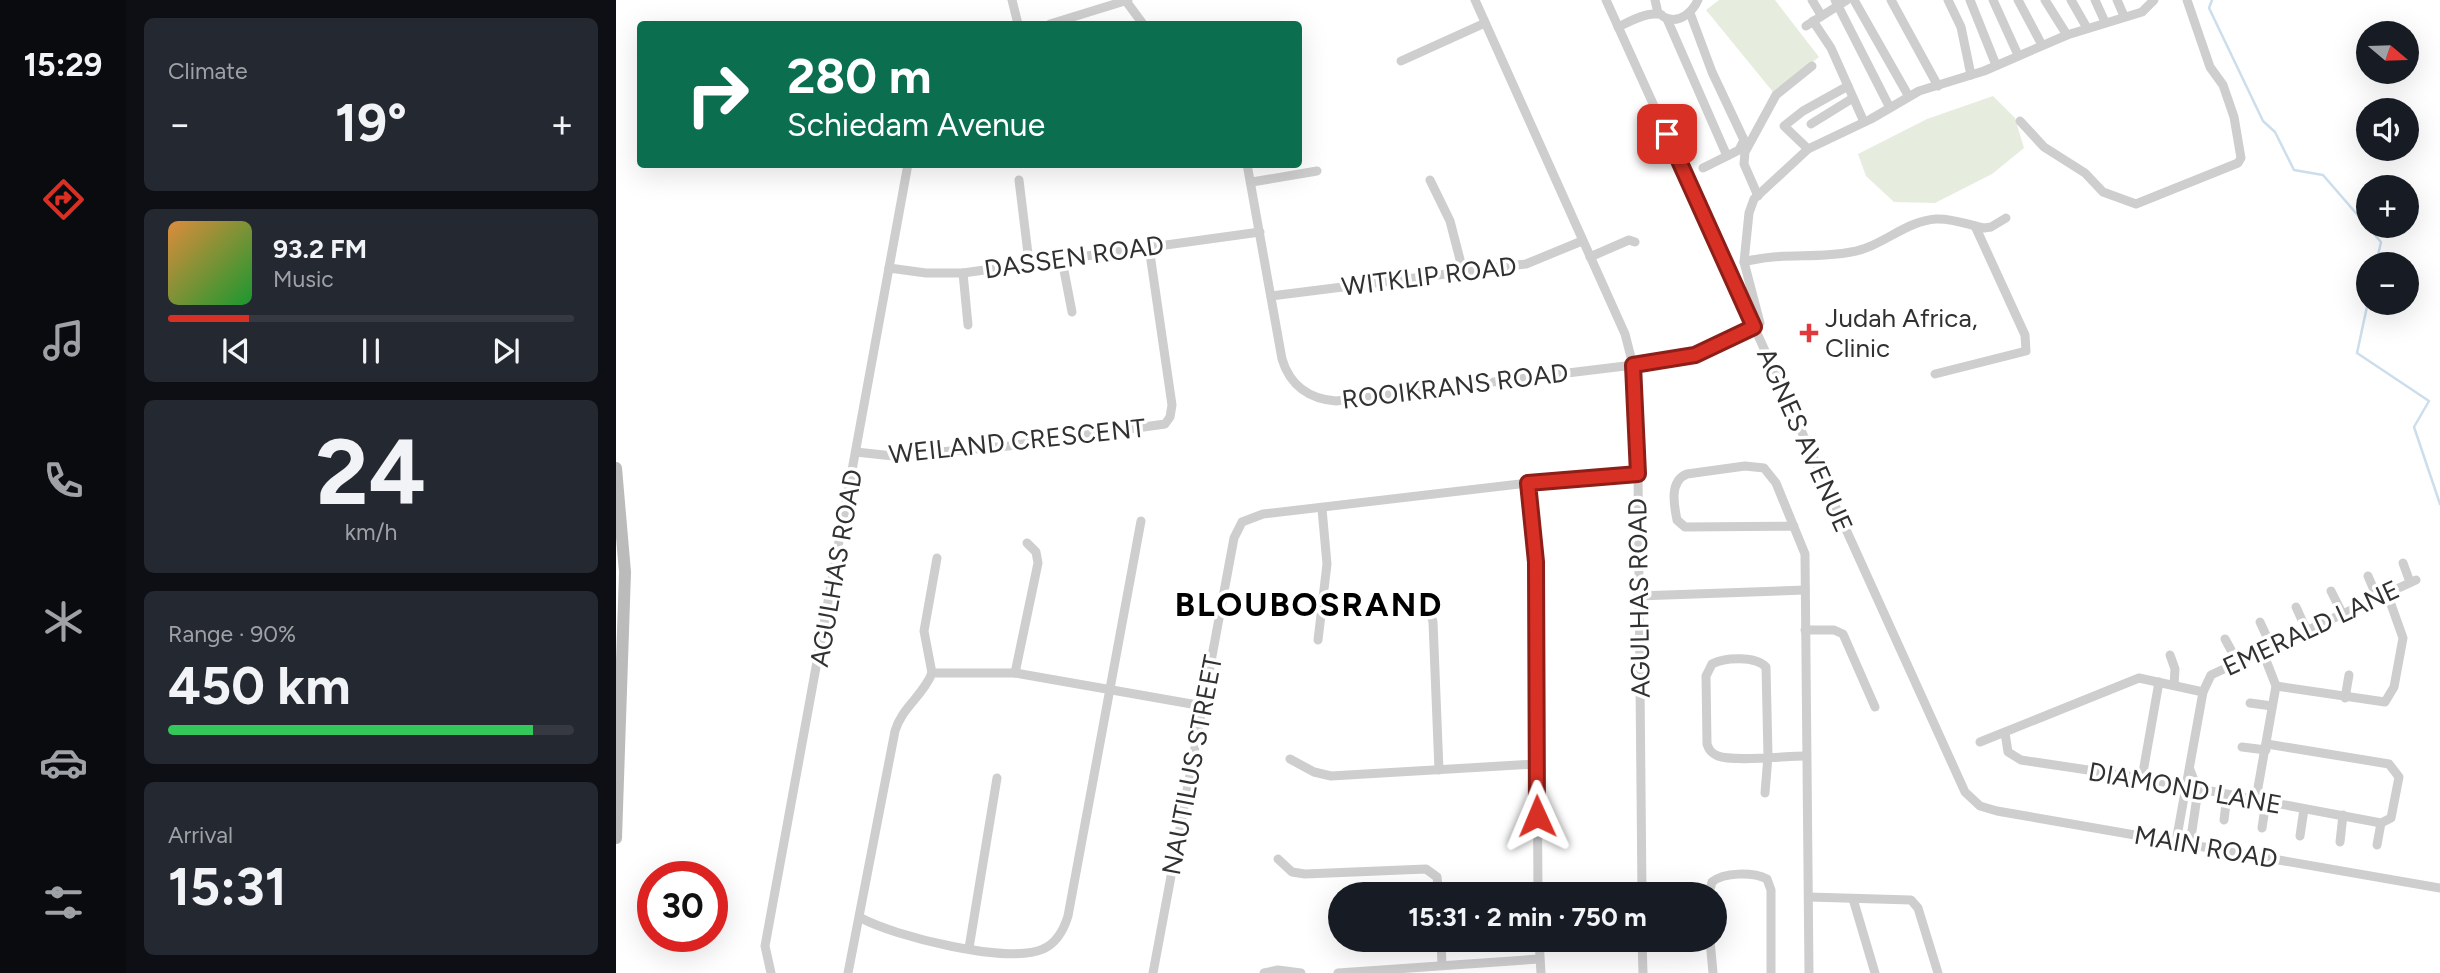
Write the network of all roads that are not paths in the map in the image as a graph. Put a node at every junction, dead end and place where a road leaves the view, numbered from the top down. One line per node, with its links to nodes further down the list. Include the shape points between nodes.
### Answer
1 (1012, 0): 25 (street)
2 (1475, 0): 30 (street, AGULHAS ROAD)
3 (1606, 0): 31 (street, AGNES AVENUE)
4 (1655, 0): 23 (street)
5 (1698, 0): 22 (street)
6 (1812, 0): 28 (street)
7 (1847, 0): 21 (street)
8 (1854, 0): 42 (street)
9 (1891, 0): 41 (street)
10 (1948, 0): 39 (street, via 1961,27)
11 (1969, 0): 37 (street)
12 (1993, 0): 35 (street)
13 (2018, 0): 34 (street)
14 (2045, 0): 33 (street)
15 (2071, 0): 32 (street)
16 (2095, 0): 29 (street)
17 (2117, 0): 24 (street)
18 (2154, 0): 24 (street, via 2146,9)
19 (2187, 0): 45 (street, via 2208,62 2222,81 2234,117 2238,163 2136,204 2103,192 2085,173 2044,147)
20 (1127, 1): 26 (street); 27 (street)
21 (1836, 3): 28 (street); 44 (street)
22 (1690, 13): 23 (street); 49 (street, via 1744,141)
23 (1663, 16): 31 (street); 49 (street)
24 (2124, 16): 29 (street)
25 (1017, 21)
26 (1060, 21)
27 (1141, 21)
28 (1813, 21): 40 (street)
29 (2105, 22): 32 (street)
30 (1485, 23): 36 (street); 61 (street, AGULHAS ROAD)
31 (1618, 27): 74 (street, AGNES AVENUE)
32 (2087, 28): 33 (street)
33 (2067, 35): 34 (street)
34 (2042, 44): 35 (street)
35 (2018, 55): 37 (street)
36 (1401, 61)
37 (1996, 65): 39 (street)
38 (1812, 66): 57 (street, via 1776,96 1745,152 1744,164)
39 (1971, 75): 41 (street)
40 (1848, 86): 43 (street); 48 (street, via 1784,126)
41 (1938, 86): 42 (street)
42 (1908, 96): 44 (street)
43 (1853, 98): 46 (street); 47 (street)
44 (1889, 106): 46 (street)
45 (2020, 121)
46 (1864, 122): 48 (street)
47 (1811, 124)
48 (1808, 149): 57 (street)
49 (1727, 156): 52 (street)
50 (907, 168): 68 (street, AGULHAS ROAD)
51 (1248, 168): 56 (street, ROOIKRANS ROAD)
52 (1703, 168)
53 (1317, 171): 56 (street)
54 (1018, 180): 66 (street)
55 (1430, 180): 69 (street, via 1450,221)
56 (1252, 182): 60 (street, ROOIKRANS ROAD)
57 (1758, 196): 67 (street, via 1747,225)
58 (2006, 218): 59 (street, via 1991,227)
59 (1975, 226): 67 (street, via 1937,219 1909,226 1854,252); 76 (street, via 2025,335 2026,351)
60 (1260, 232): 63 (street, DASSEN ROAD); 71 (street, ROOIKRANS ROAD)
61 (1582, 241): 64 (street, AGULHAS ROAD); 69 (street, WITKLIP ROAD, via 1526,264)
62 (1635, 242): 64 (street, via 1629,240)
63 (1149, 247): 65 (street, DASSEN ROAD); 77 (street, WEILAND CRESCENT, via 1172,405 1165,424 888,457)
64 (1590, 257): 75 (street, AGULHAS ROAD, via 1625,334)
65 (1062, 260): 66 (street, DASSEN ROAD); 72 (street)
66 (1029, 262): 70 (street, DASSEN ROAD)
67 (1744, 262): 74 (street, via 1761,318)
68 (889, 268): 70 (street, DASSEN ROAD); 77 (street, AGULHAS ROAD)
69 (1463, 271): 71 (street, WITKLIP ROAD)
70 (963, 273): 73 (street)
71 (1271, 296): 75 (street, ROOIKRANS ROAD, via 1285,370 1296,385 1322,399 1336,401)
72 (1072, 312)
73 (968, 325)
74 (1754, 327): 75 (street, ROOIKRANS ROAD, via 1695,355); 134 (street, AGNES AVENUE, via 1955,773)
75 (1633, 365): 79 (street, AGULHAS ROAD)
76 (1935, 374)
77 (856, 452): 162 (street, AGULHAS ROAD, via 765,946)
78 (616, 468): 141 (main road, via 625,572)
79 (1638, 474): 80 (street); 91 (street, AGULHAS ROAD)
80 (1528, 483): 81 (street); 124 (street, via 1536,562)
81 (1322, 509): 100 (street, via 1327,564); 114 (street, NAUTILUS STREET, via 1247,519 1239,525)
82 (1141, 521): 110 (street)
83 (1794, 526): 83 (street, via 1685,527 1677,520 1676,485 1687,474 1764,468 1776,483); 88 (street, via 1804,548)
84 (1027, 543): 105 (street, via 1036,552 1038,563)
85 (937, 558): 104 (street, via 924,631)
86 (2403, 563): 90 (street, EMERALD LANE, via 2413,581)
87 (2368, 576): 92 (street)
88 (1805, 590): 91 (street); 98 (street)
89 (2331, 591): 95 (street)
90 (2387, 593): 92 (street, EMERALD LANE); 112 (street, via 2403,633 2392,694 2380,704)
91 (1638, 596): 149 (street, AGULHAS ROAD)
92 (2377, 597): 95 (street, EMERALD LANE)
93 (2296, 607): 97 (street)
94 (1423, 609): 125 (street, via 1433,622)
95 (2342, 613): 97 (street, EMERALD LANE)
96 (2260, 622): 101 (street)
97 (2306, 629): 101 (street, EMERALD LANE)
98 (1805, 631): 116 (street, via 1843,634); 122 (street)
99 (2225, 639): 103 (street)
100 (1318, 640)
101 (2266, 648): 103 (street, EMERALD LANE); 109 (street)
102 (2170, 655): 108 (street)
103 (2237, 661): 111 (street, EMERALD LANE, via 2207,679)
104 (932, 673): 105 (street); 154 (street, via 902,712 895,731)
105 (1015, 673): 110 (street)
106 (2349, 675): 112 (street)
107 (2159, 682): 108 (street); 117 (street, via 2134,680); 127 (street)
108 (2174, 685): 111 (street)
109 (2276, 686): 112 (street); 115 (street)
110 (1111, 690): 114 (street); 155 (street, via 1062,932 1046,948 1030,953)
111 (2203, 692): 126 (street)
112 (2345, 698)
113 (2250, 703): 115 (street)
114 (1203, 706): 164 (street, NAUTILUS STREET)
115 (2273, 706): 120 (street)
116 (1875, 707)
117 (2006, 733): 118 (street); 127 (street, DIAMOND LANE, via 2008,752 2016,759)
118 (1980, 742)
119 (2242, 747): 120 (street)
120 (2267, 747): 133 (street); 138 (street, via 2394,767 2399,781 2392,817)
121 (1768, 756): 121 (street, via 1724,758 1709,749 1706,676 1716,661 1756,660 1766,667); 122 (street); 131 (street)
122 (1805, 756): 152 (street)
123 (1290, 759): 125 (street, via 1323,775)
124 (1536, 764): 125 (street); 148 (street)
125 (1438, 770)
126 (2190, 770): 129 (street); 130 (street)
127 (2142, 778): 129 (street, DIAMOND LANE)
128 (997, 779): 155 (street)
129 (2183, 787): 130 (street, DIAMOND LANE); 142 (street)
130 (2198, 790): 132 (street, DIAMOND LANE); 144 (street)
131 (1765, 793)
132 (2227, 794): 133 (street, DIAMOND LANE); 137 (street)
133 (2261, 800): 135 (street, DIAMOND LANE); 139 (street)
134 (1974, 802): 142 (street, MAIN ROAD, via 1997,811)
135 (2304, 808): 136 (street, DIAMOND LANE); 140 (street)
136 (2343, 815): 138 (street, DIAMOND LANE); 143 (street)
137 (2224, 820)
138 (2383, 823): 145 (street)
139 (2262, 828)
140 (2300, 836)
141 (616, 838)
142 (2176, 842): 144 (street, MAIN ROAD)
143 (2340, 842)
144 (2190, 844): 151 (street, MAIN ROAD)
145 (2377, 845)
146 (1278, 859): 147 (street, via 1292,872 1306,874 1426,869)
147 (1438, 882)
148 (1538, 882)
149 (1642, 882)
150 (1712, 882): 171 (street, via 1754,874 1767,879 1771,890)
151 (2440, 888)
152 (1809, 897): 153 (street); 172 (street)
153 (1853, 899): 173 (street); 174 (street, via 1911,900)
154 (860, 918): 155 (street, via 884,930); 163 (street)
155 (969, 948)
156 (1441, 952): 161 (street)
157 (1539, 952): 160 (street)
158 (1642, 952): 169 (street)
159 (1711, 952): 170 (street)
160 (1539, 959): 161 (street); 168 (street)
161 (1442, 965): 167 (street)
162 (767, 970)
163 (848, 973)
164 (1153, 973)
165 (1264, 973): 166 (street)
166 (1301, 973)
167 (1338, 973)
168 (1541, 973)
169 (1643, 973)
170 (1713, 973)
171 (1771, 973)
172 (1809, 973)
173 (1875, 973)
174 (1938, 973)

